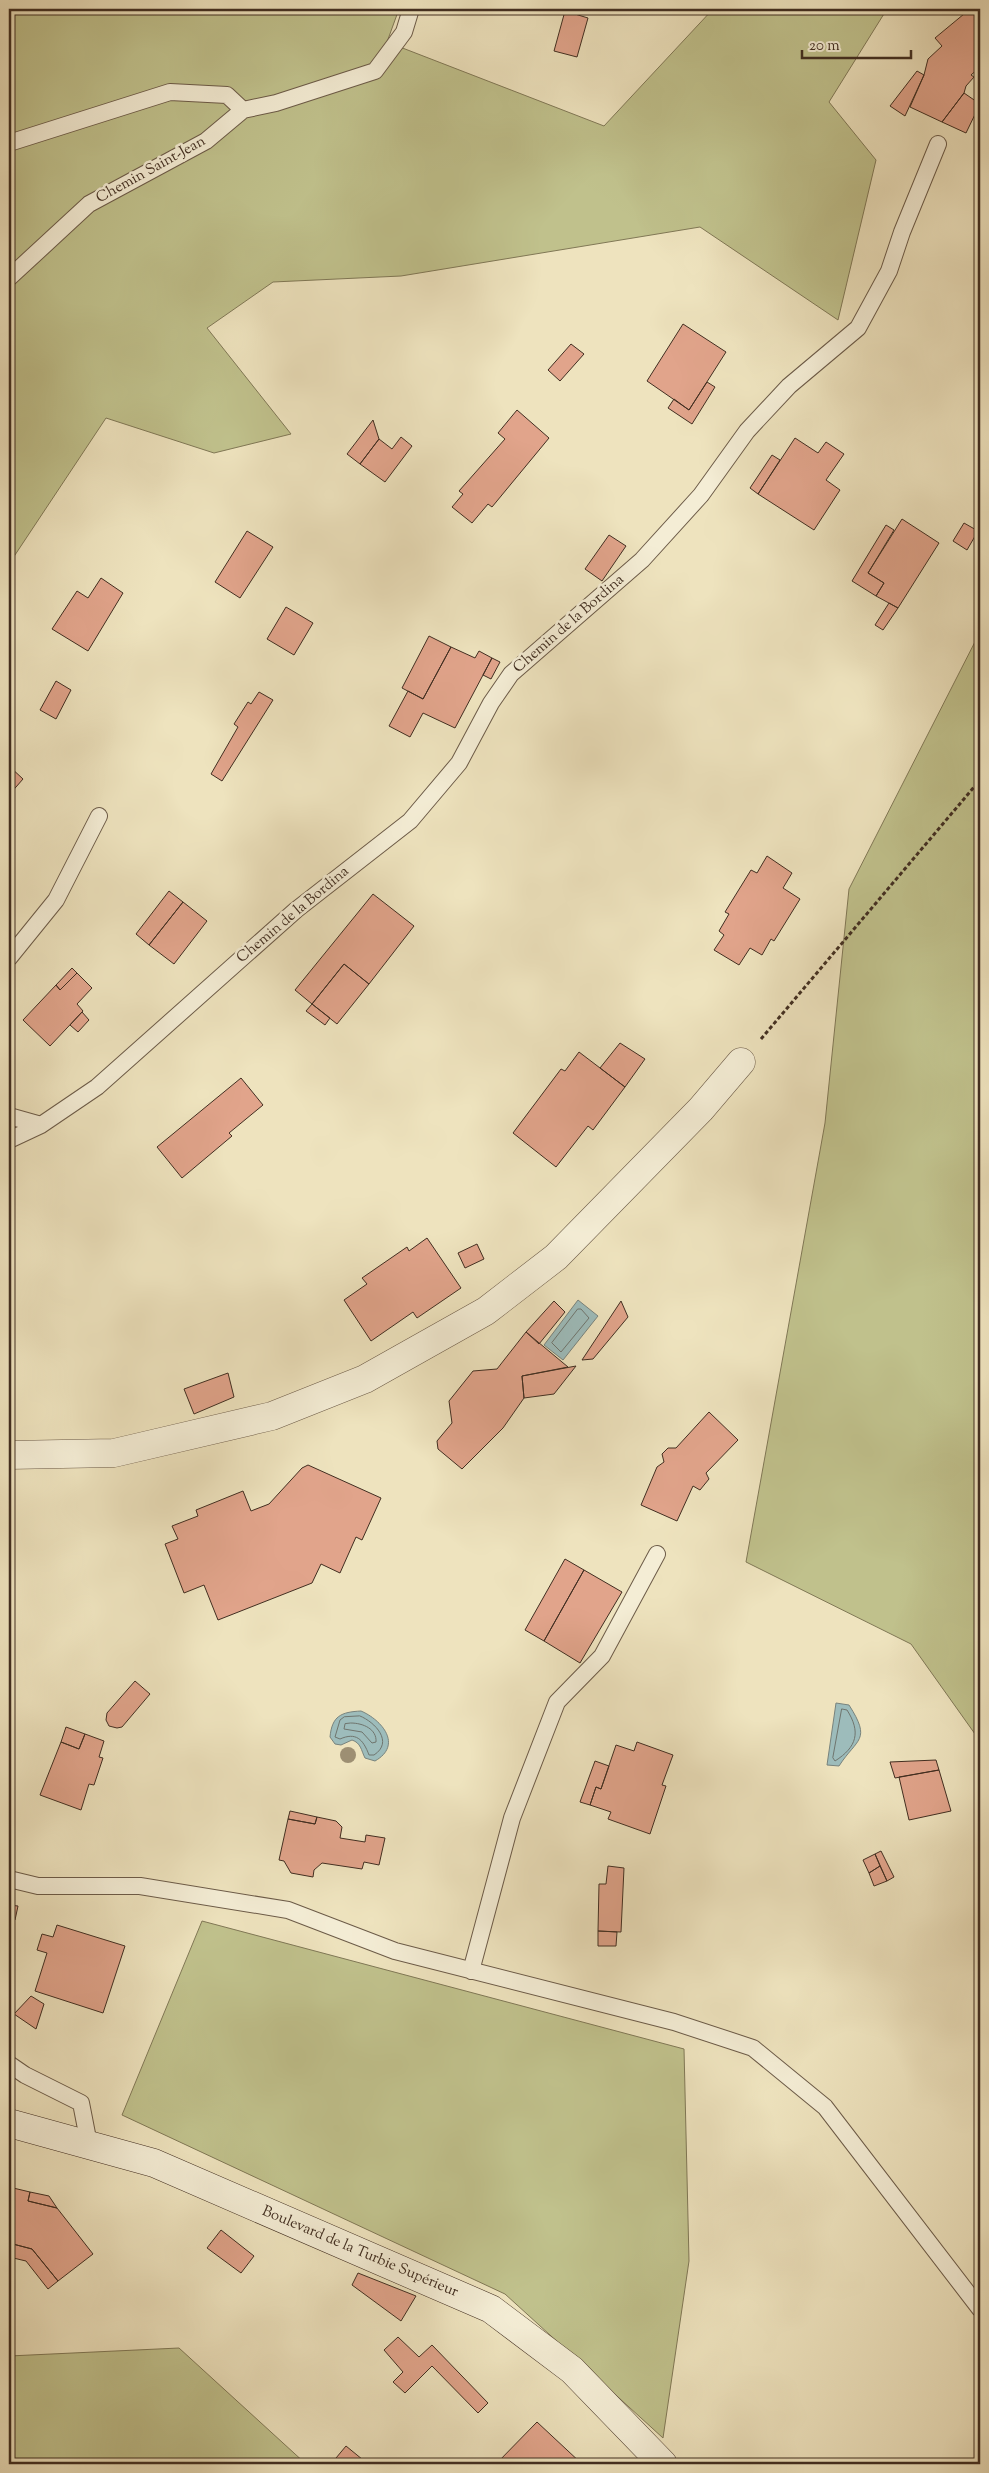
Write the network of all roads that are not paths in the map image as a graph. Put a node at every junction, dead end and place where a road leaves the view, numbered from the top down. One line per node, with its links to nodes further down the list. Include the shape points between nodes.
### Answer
1 (411, 9): 2 (lane, via 404,32 374,71 276,103)
2 (243, 110): 3 (lane, via 227,95 170,92); 5 (lane, Chemin Saint-Jean, via 206,141 89,204)
3 (9, 143)
4 (938, 144): 10 (lane, Chemin de la Bordina, via 889,271 858,328 789,386 747,431 701,495 642,560 511,674 491,703 459,763 410,821 296,910 97,1088)
5 (9, 278)
6 (99, 816): 7 (lane, via 56,900)
7 (9, 958)
8 (741, 1062): 12 (street, via 701,1109 556,1257 486,1311 365,1379 272,1416 114,1453)
9 (9, 1116): 10 (lane)
10 (41, 1125): 11 (lane, Chemin de la Bordina)
11 (9, 1140)
12 (9, 1455)
13 (657, 1554): 15 (lane, via 602,1656 557,1702 512,1818)
14 (9, 1878): 15 (lane, via 38,1886 140,1886 288,1910 395,1951)
15 (471, 1970): 19 (lane, via 674,2022 753,2048 825,2107)
16 (9, 2064): 18 (lane, via 25,2076 81,2103)
17 (9, 2124): 18 (street, Boulevard de la Turbie Supérieur)
18 (89, 2144): 20 (street, Boulevard de la Turbie Supérieur, via 154,2163 491,2309 572,2370)
19 (980, 2309)
20 (663, 2464)

